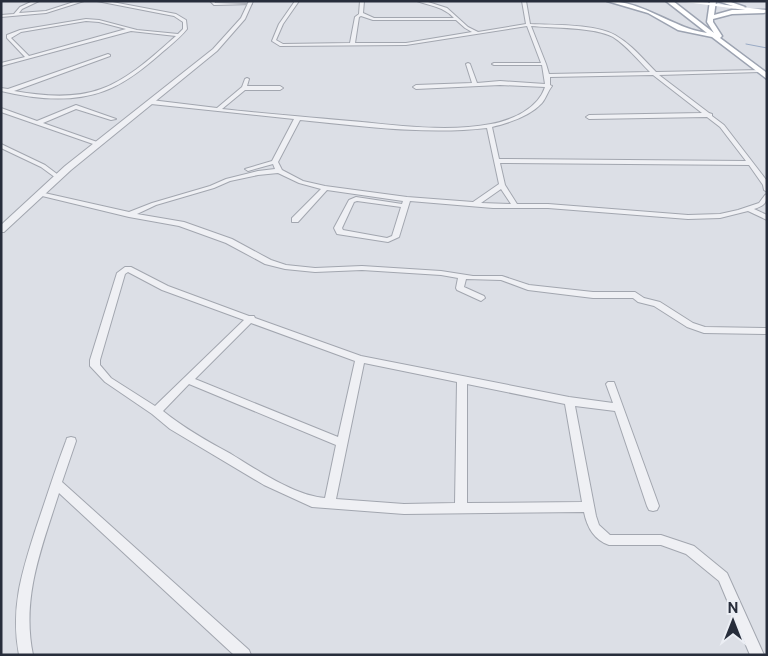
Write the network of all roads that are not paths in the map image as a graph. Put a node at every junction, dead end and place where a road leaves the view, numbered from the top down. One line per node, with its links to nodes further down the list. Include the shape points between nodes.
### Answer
1 (37, 1): 22 (street)
2 (82, 1): 22 (street, via 46,12)
3 (99, 1): 18 (street)
4 (212, 1): 14 (street, via 214,4)
5 (297, 1): 35 (street, via 274,41 282,45)
6 (362, 1): 21 (street)
7 (419, 1): 26 (street, via 438,6)
8 (524, 1): 30 (street)
9 (610, 1): 34 (main road, via 650,12 680,29)
10 (669, 1): 34 (main road)
11 (680, 1): 15 (main road)
12 (697, 1): 16 (main road)
13 (721, 1): 19 (main road)
14 (251, 2): 54 (street, via 243,18 215,50)
15 (689, 2): 16 (main road)
16 (713, 3): 19 (main road); 20 (main road); 24 (main road)
17 (140, 4): 18 (street)
18 (134, 7): 33 (street, via 182,18 185,28)
19 (742, 7): 20 (main road)
20 (766, 11): 24 (main road, via 732,12)
21 (361, 14): 25 (street); 29 (street)
22 (15, 15): 23 (street)
23 (1, 16)
24 (710, 18): 34 (main road, via 720,35)
25 (373, 19): 26 (street); 27 (street)
26 (456, 19): 32 (street)
27 (366, 21)
28 (361, 23): 29 (street)
29 (355, 25): 35 (street)
30 (528, 25): 32 (street); 40 (street); 43 (street, via 584,28 612,35)
31 (129, 30): 33 (street); 37 (street); 37 (street, via 86,20 13,34 9,38)
32 (479, 34): 35 (street, via 406,44)
33 (178, 35): 53 (street, via 149,62 102,90 50,96)
34 (714, 36): 42 (main road)
35 (352, 45)
36 (108, 55): 53 (street)
37 (27, 58): 41 (street)
38 (468, 64): 47 (street)
39 (494, 64): 40 (street)
40 (544, 64): 44 (street)
41 (1, 65)
42 (760, 71): 43 (street); 45 (main road)
43 (655, 74): 44 (street); 57 (street)
44 (546, 76): 48 (street)
45 (767, 77)
46 (247, 79): 50 (street)
47 (475, 85): 48 (street); 49 (street)
48 (549, 86): 62 (street, via 535,106)
49 (416, 87)
50 (244, 88): 51 (street); 55 (street)
51 (280, 88)
52 (1, 89): 53 (street)
53 (8, 91)
54 (152, 102): 55 (street); 63 (street)
55 (219, 109): 59 (street)
56 (1, 110): 61 (street)
57 (710, 115): 58 (street); 67 (street)
58 (589, 117)
59 (298, 118): 62 (street, via 409,127); 66 (street)
60 (113, 119): 61 (street, via 76,107)
61 (37, 124): 63 (street)
62 (488, 126): 65 (street)
63 (98, 144): 69 (street)
64 (1, 146): 69 (street)
65 (497, 161): 67 (street); 71 (street)
66 (275, 162): 68 (street); 70 (street, via 247,169)
67 (751, 164): 73 (street)
68 (279, 171): 70 (street); 72 (street, via 301,182)
69 (58, 177): 74 (street)
70 (228, 180): 80 (street)
71 (502, 185): 77 (street); 78 (street)
72 (325, 188): 76 (street); 82 (street)
73 (767, 190)
74 (40, 194): 80 (street); 83 (street)
75 (767, 196): 79 (street, via 761,204)
76 (406, 202): 76 (street, via 395,237 388,240 340,232 338,228 351,201 356,199); 77 (street)
77 (475, 204): 78 (street)
78 (516, 207): 79 (street, via 548,206 688,217 720,216)
79 (749, 208): 81 (street)
80 (129, 215): 84 (street, via 205,231 284,267 315,270 362,268)
81 (767, 218)
82 (295, 220)
83 (1, 230)
84 (462, 277): 85 (street, via 460,288); 87 (street, via 502,278 528,287 593,295 635,295 704,330)
85 (481, 298)
86 (251, 318): 88 (street); 89 (street); 94 (street, via 165,288 128,269 121,273 95,366 108,380)
87 (767, 331)
88 (360, 358): 90 (street); 96 (street)
89 (188, 380): 94 (street); 96 (street)
90 (462, 380): 92 (street); 101 (street)
91 (611, 384): 93 (street)
92 (569, 401): 93 (street); 100 (street)
93 (618, 408): 99 (street)
94 (156, 411): 98 (street, via 181,431 268,482 312,502)
95 (71, 441): 97 (street)
96 (342, 442): 98 (street)
97 (56, 483): 102 (street, via 21,604 21,637); 103 (street)
98 (329, 504): 101 (street, via 404,509)
99 (653, 506)
100 (588, 507): 101 (street); 104 (street, via 595,528 609,540 661,540 690,550 723,577)
101 (461, 508)
102 (26, 655)
103 (244, 655)
104 (758, 655)

